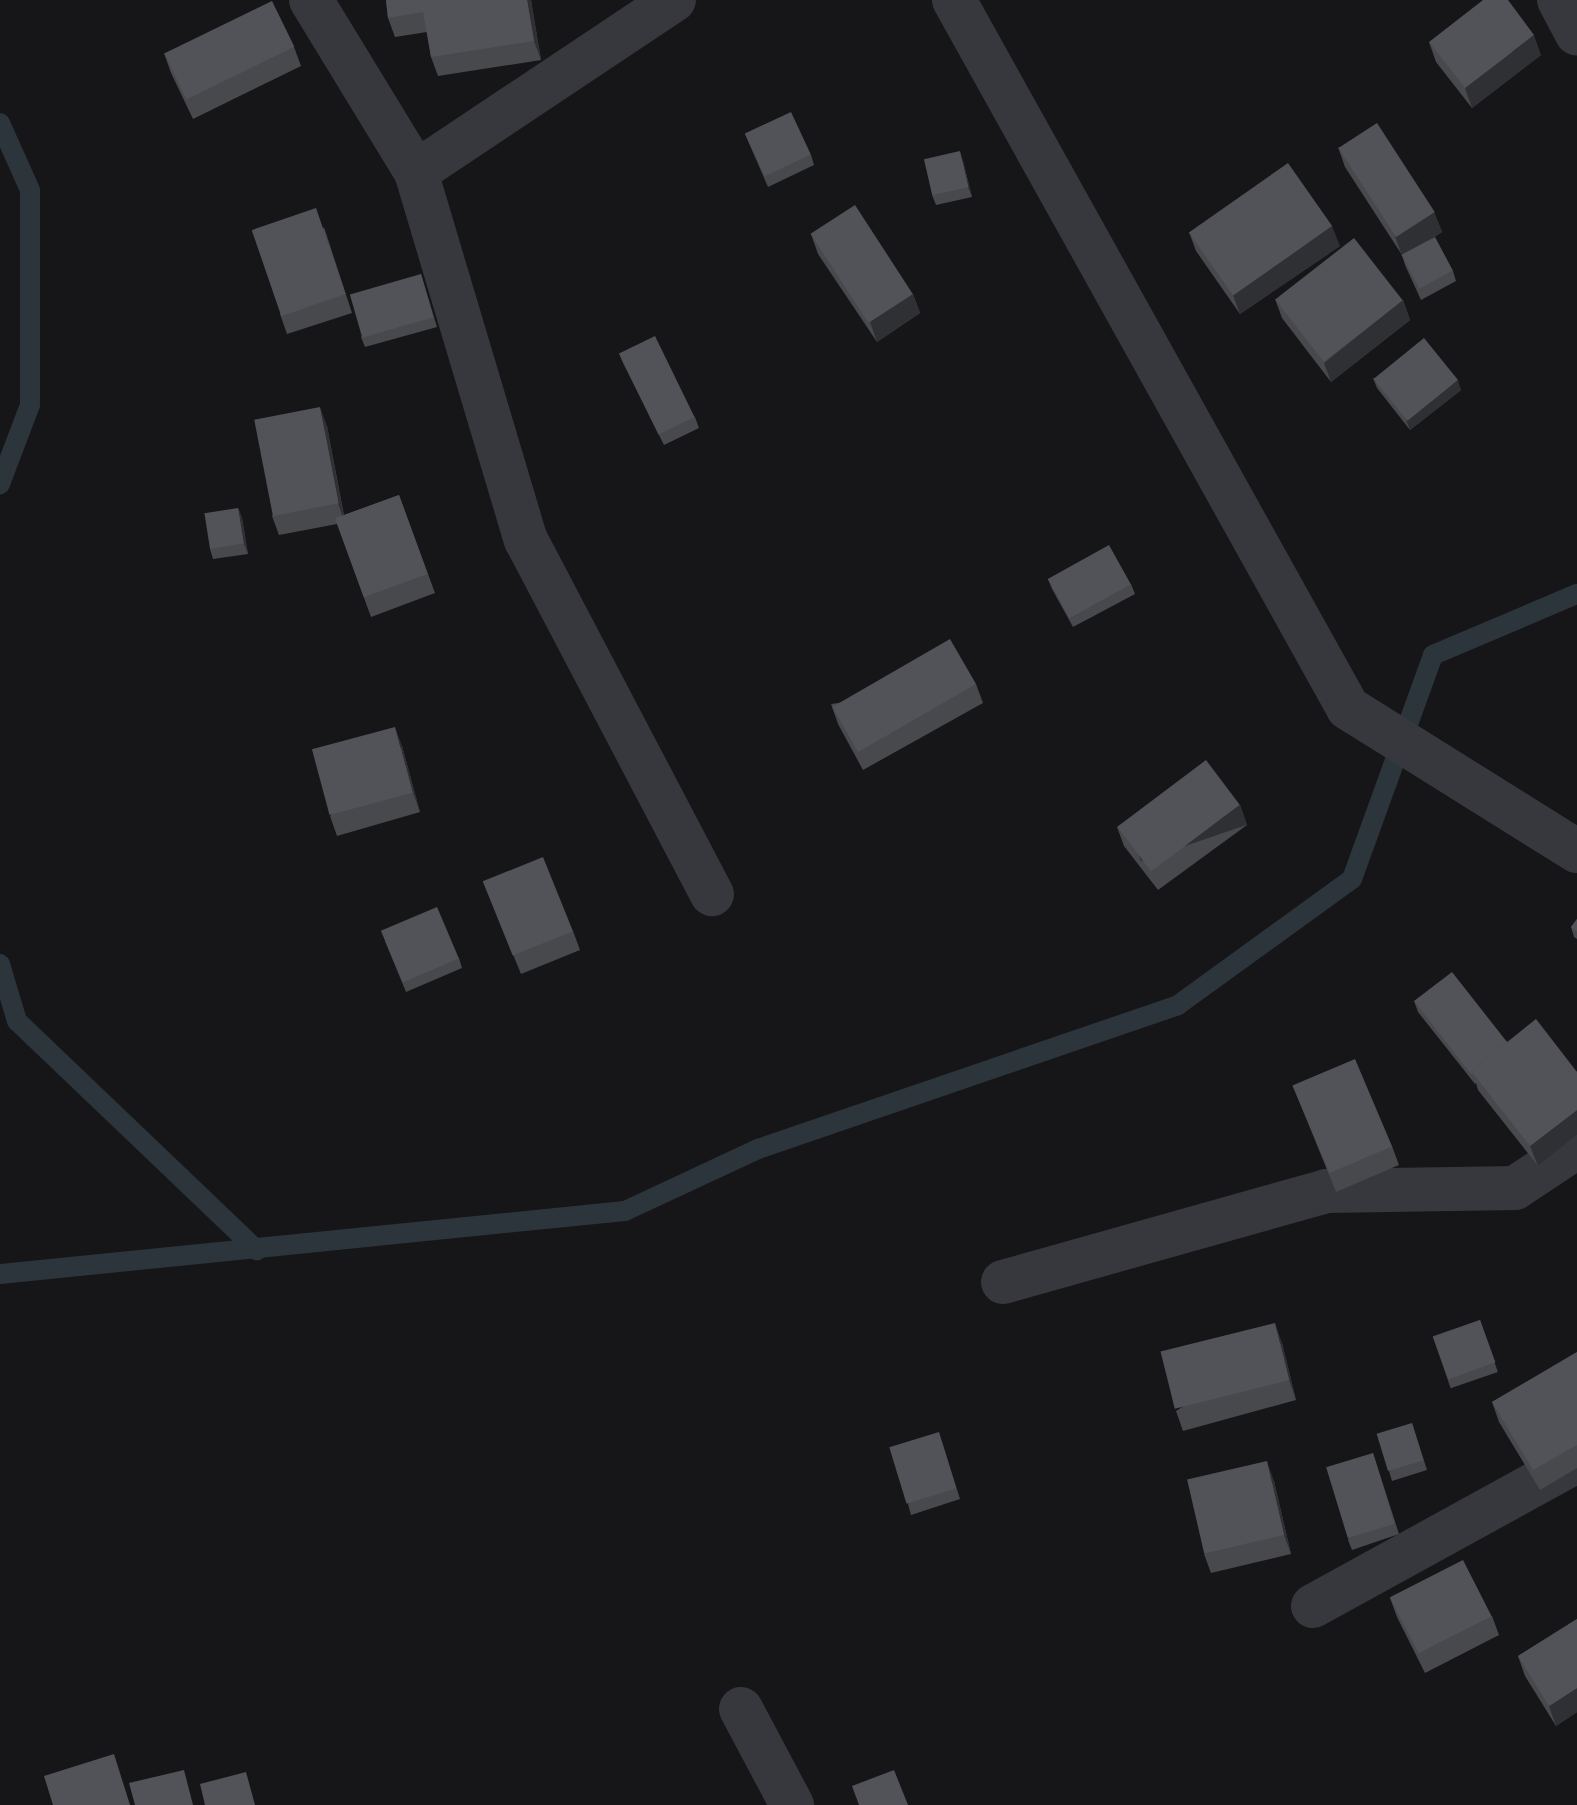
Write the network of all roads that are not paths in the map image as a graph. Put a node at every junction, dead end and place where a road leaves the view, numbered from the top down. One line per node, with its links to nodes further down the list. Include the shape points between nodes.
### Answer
1 (311, 0): 6 (street)
2 (674, 0): 6 (street)
3 (954, 0): 7 (street, via 1348,708)
4 (1559, 0): 5 (street)
5 (1577, 34)
6 (416, 172): 8 (street, via 526,540)
7 (1577, 851)
8 (712, 894)
9 (1577, 1147): 10 (street, via 1515,1188 1326,1191)
10 (1003, 1282)
11 (1577, 1461): 12 (street)
12 (1313, 1606)
13 (741, 1709): 14 (street)
14 (792, 1805)

